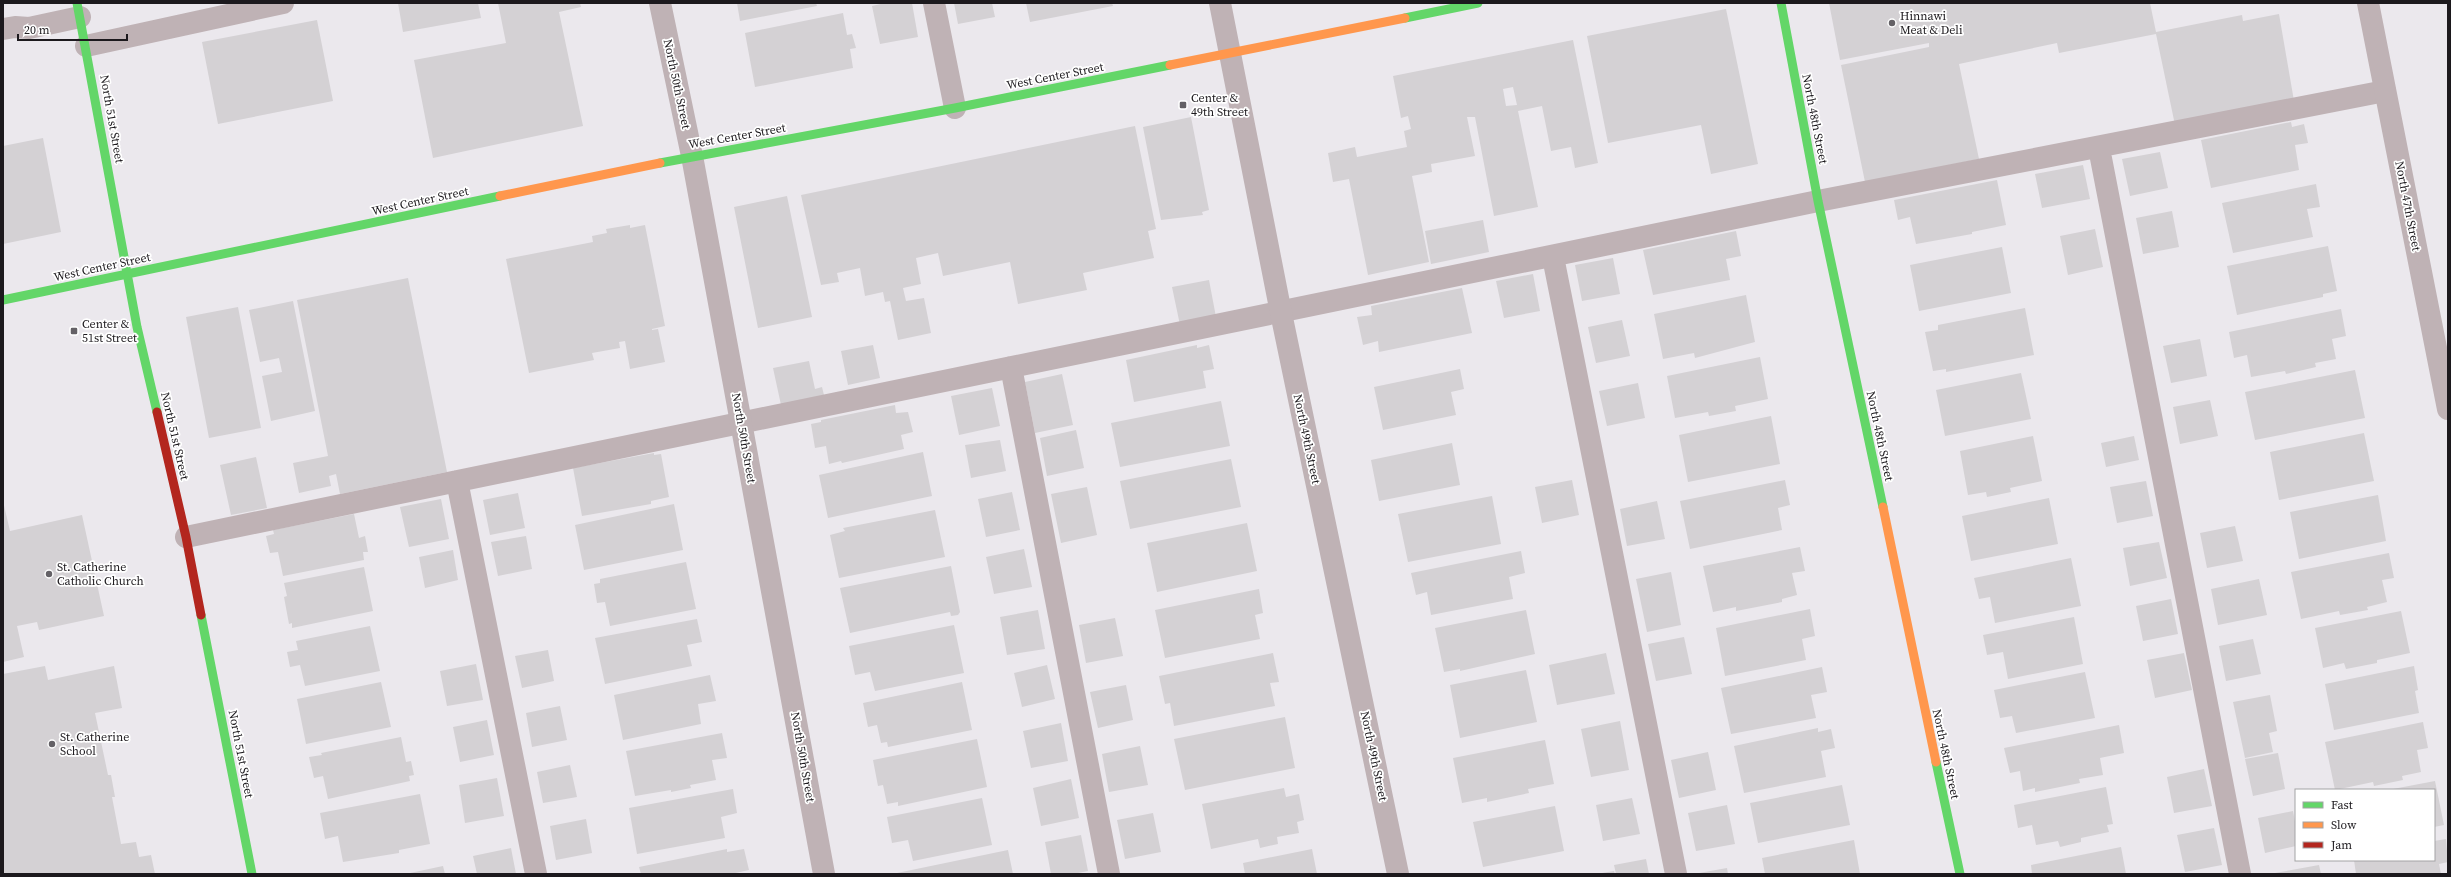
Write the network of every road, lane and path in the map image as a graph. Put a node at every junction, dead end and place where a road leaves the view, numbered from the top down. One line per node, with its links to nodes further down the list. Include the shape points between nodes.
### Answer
1 (283, 3): 10 (street)
2 (660, 3): 15 (street, North 50th Street)
3 (934, 3): 13 (street)
4 (1220, 3): 11 (street, North 49th Street)
5 (1478, 3): 11 (street, West Center Street)
6 (1781, 3): 16 (street, North 48th Street)
7 (2368, 3): 12 (street, North 47th Street)
8 (79, 10): 9 (street, via 29,28 15,27); 10 (street, North 51st Street)
9 (3, 30)
10 (86, 46): 18 (street, North 51st Street)
11 (1230, 53): 13 (street, West Center Street); 20 (street, North 49th Street)
12 (2385, 91): 14 (street); 22 (street, North 47th Street)
13 (955, 108): 15 (street, West Center Street)
14 (2099, 148): 16 (street); 33 (street)
15 (692, 156): 18 (street, West Center Street); 23 (street, North 50th Street)
16 (1818, 202): 17 (street); 32 (street, North 48th Street)
17 (1553, 257): 20 (street); 31 (street)
18 (126, 274): 19 (street, West Center Street); 25 (street, North 51st Street)
19 (3, 300)
20 (1281, 312): 21 (street); 30 (street, North 49th Street)
21 (1011, 367): 23 (street); 29 (street)
22 (2448, 409)
23 (741, 423): 24 (street); 28 (street, North 50th Street)
24 (457, 481): 25 (street); 27 (street)
25 (186, 537): 26 (street, North 51st Street)
26 (252, 874)
27 (536, 874)
28 (824, 874)
29 (1109, 874)
30 (1398, 874)
31 (1676, 874)
32 (1960, 874)
33 (2240, 874)

